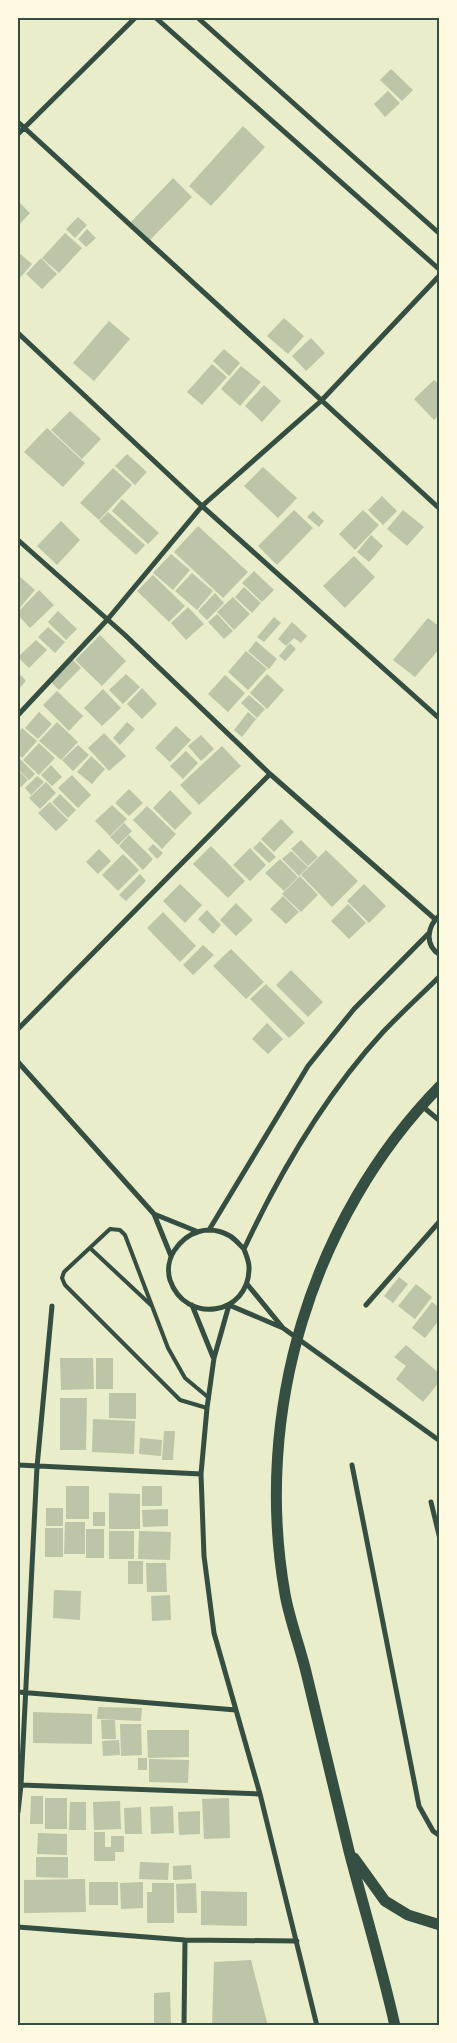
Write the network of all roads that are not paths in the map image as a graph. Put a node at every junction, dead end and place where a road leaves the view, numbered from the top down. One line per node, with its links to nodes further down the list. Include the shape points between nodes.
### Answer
1 (136, 18): 5 (street)
2 (156, 18): 8 (street)
3 (198, 18): 7 (street)
4 (18, 122): 5 (street)
5 (23, 128): 6 (street); 11 (street)
6 (18, 134)
7 (440, 234)
8 (440, 270)
9 (440, 275): 11 (street)
10 (18, 333): 12 (street)
11 (320, 401): 12 (street); 13 (street)
12 (202, 506): 15 (street); 17 (street)
13 (440, 509)
14 (18, 540): 15 (street)
15 (108, 620): 16 (street); 18 (street)
16 (18, 715)
17 (440, 719)
18 (270, 774): 19 (street); 23 (street)
19 (437, 917): 20 (street)
20 (428, 934): 21 (street, via 430,944); 30 (street, via 354,1009 308,1066)
21 (440, 955)
22 (440, 976): 33 (street, via 382,1033 338,1088 286,1165)
23 (18, 1029)
24 (18, 1062): 28 (street)
25 (440, 1086): 26 (highway)
26 (421, 1105): 27 (street); 59 (highway, via 378,1162 342,1220 308,1301 281,1412 276,1464 285,1595 305,1664)
27 (440, 1121)
28 (154, 1214): 31 (street); 34 (street)
29 (440, 1221): 38 (street)
30 (209, 1230): 31 (street); 33 (street, via 231,1236)
31 (196, 1231): 34 (street, via 181,1240)
32 (90, 1248): 40 (lane); 40 (lane, via 110,1229 120,1230 125,1235); 44 (lane, via 64,1272 65,1285 180,1400)
33 (244, 1249): 35 (street, via 249,1266)
34 (171, 1256): 36 (street, via 168,1273 174,1290)
35 (247, 1284): 37 (street); 41 (street)
36 (192, 1305): 37 (street, via 203,1310); 42 (street)
37 (229, 1305): 41 (street); 42 (street)
38 (366, 1305)
39 (52, 1306): 48 (street)
40 (153, 1307): 43 (lane, via 168,1348 185,1378)
41 (283, 1328): 45 (street)
42 (214, 1358): 43 (street)
43 (209, 1398): 44 (street)
44 (206, 1408): 49 (street)
45 (440, 1441)
46 (18, 1465): 48 (street)
47 (352, 1465): 58 (street, via 419,1806 433,1831)
48 (37, 1467): 49 (street); 53 (street)
49 (202, 1474): 54 (street, via 204,1556 214,1633)
50 (431, 1502): 51 (street)
51 (440, 1539)
52 (18, 1692): 53 (street)
53 (25, 1692): 54 (street); 55 (street)
54 (236, 1710): 56 (street)
55 (20, 1785): 56 (street); 57 (street)
56 (260, 1794): 63 (street)
57 (18, 1812)
58 (440, 1836)
59 (349, 1852): 60 (highway, via 385,1901 408,1915); 66 (highway)
60 (440, 1925)
61 (18, 1927): 62 (street)
62 (185, 1940): 63 (street); 64 (street)
63 (297, 1941): 65 (street)
64 (184, 2026)
65 (317, 2026)
66 (395, 2026)

